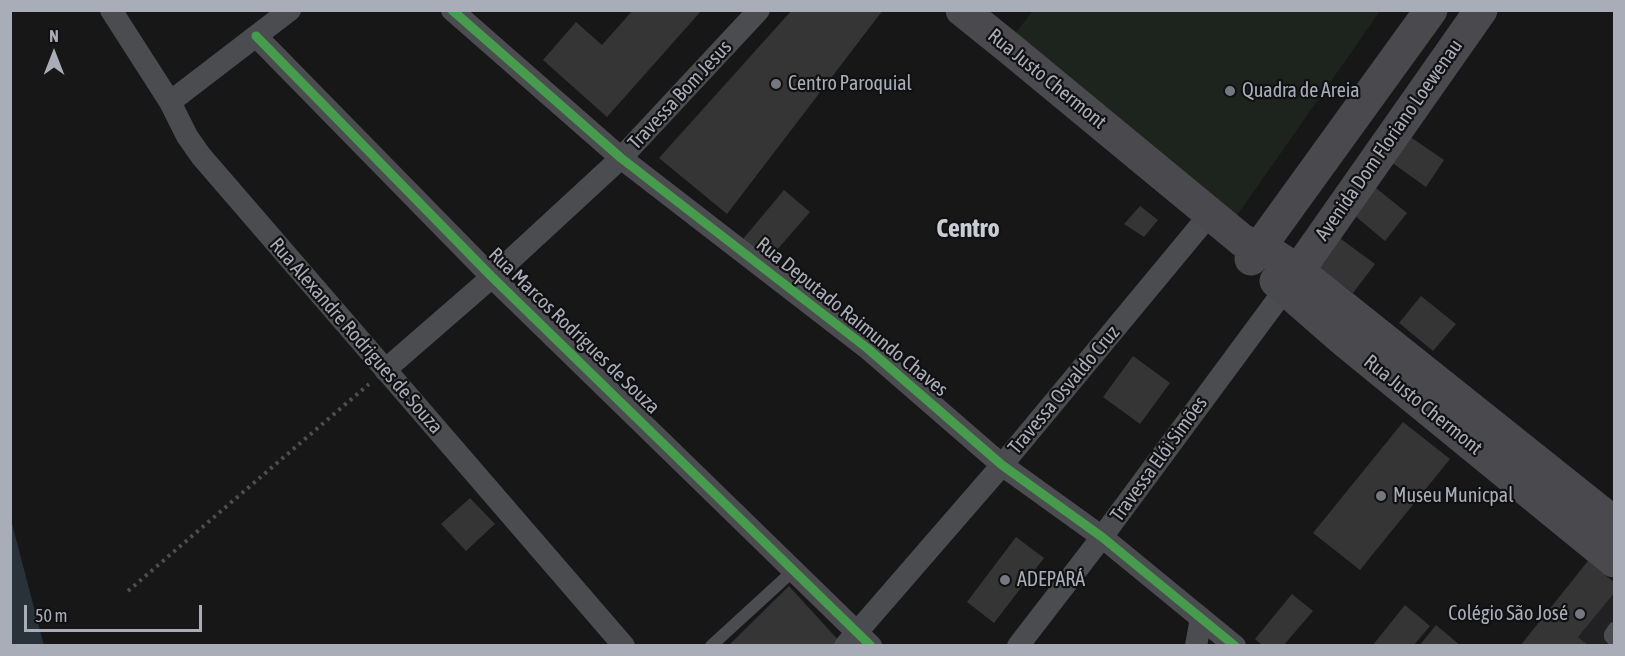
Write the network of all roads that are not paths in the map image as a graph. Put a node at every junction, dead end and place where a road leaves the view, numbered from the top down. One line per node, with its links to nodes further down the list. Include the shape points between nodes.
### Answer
1 (111, 10): 9 (street, Rua Alexandre Rodrigues de Souza)
2 (290, 10): 8 (street)
3 (452, 10): 10 (street, Rua Deputado Raimundo Chaves)
4 (759, 10): 10 (street, Travessa Bom Jesus)
5 (962, 10): 11 (street, Rua Justo Chermont)
6 (1431, 10): 12 (street, Avenida Dom Floriano Loewenau)
7 (1481, 10): 14 (street, Avenida Dom Floriano Loewenau)
8 (256, 36): 9 (street); 13 (street, Rua Marcos Rodrigues de Souza)
9 (170, 102): 15 (street, Rua Alexandre Rodrigues de Souza, via 201,156)
10 (621, 158): 13 (street, Travessa Bom Jesus); 16 (street, Rua Deputado Raimundo Chaves, via 867,348)
11 (1210, 214): 12 (street, Rua Justo Chermont); 16 (street, Travessa Osvaldo Cruz)
12 (1252, 249): 14 (street, Rua Justo Chermont)
13 (492, 277): 15 (street, Travessa Bom Jesus); 20 (street, Rua Marcos Rodrigues de Souza)
14 (1291, 279): 17 (street, Rua Justo Chermont); 18 (street, Travessa Elói Simões); 19 (street, Rua Justo Chermont, via 1346,342)
15 (385, 370): 25 (street, Rua Alexandre Rodrigues de Souza)
16 (1002, 465): 18 (street, Rua Deputado Raimundo Chaves); 23 (street, Travessa Osvaldo Cruz)
17 (1614, 523)
18 (1102, 537): 21 (street, Rua Deputado Raimundo Chaves); 27 (street, Travessa Elói Simões)
19 (1614, 561)
20 (794, 570): 23 (street, Rua Marcos Rodrigues de Souza); 26 (lane)
21 (1201, 618): 28 (street); 29 (street, Rua Deputado Raimundo Chaves)
22 (1614, 628): 24 (lane, via 1610,634)
23 (858, 641)
24 (1614, 641)
25 (624, 645)
26 (711, 645)
27 (1018, 645)
28 (1196, 645)
29 (1235, 645)

